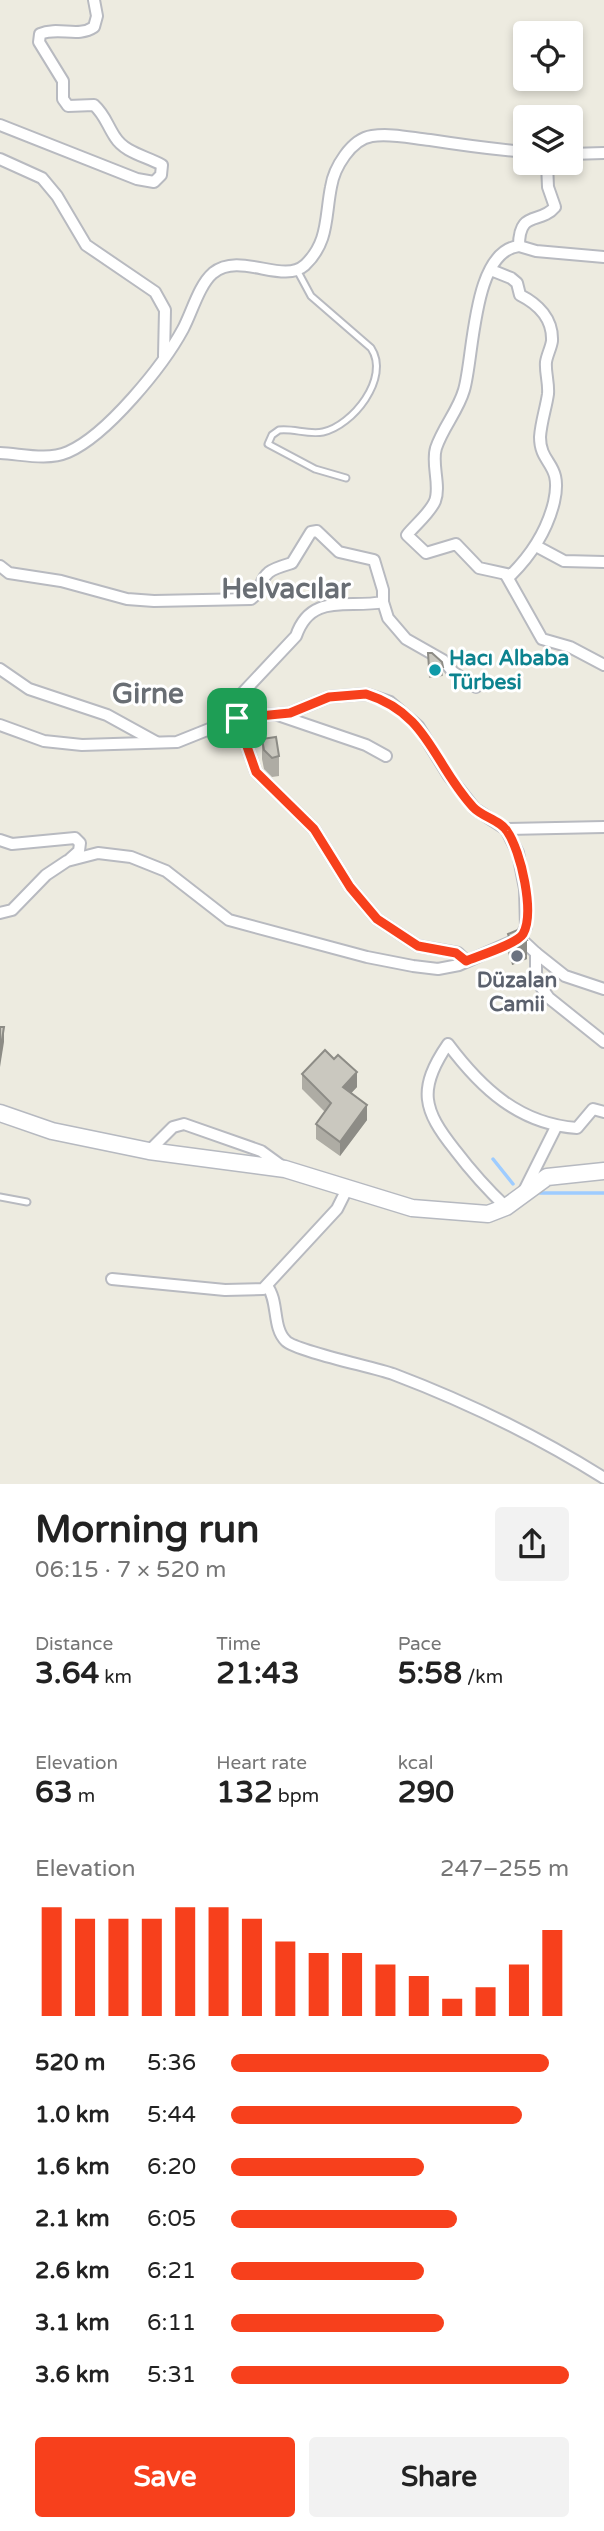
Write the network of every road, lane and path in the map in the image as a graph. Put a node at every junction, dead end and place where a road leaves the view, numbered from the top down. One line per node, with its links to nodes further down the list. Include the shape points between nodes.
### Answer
1 (94, 0): 2 (street, via 94,27 85,33 48,31 40,34 39,41 63,82 68,106 94,105 129,151 162,165 161,175 154,182 137,179)
2 (0, 125)
3 (513, 150): 10 (street, via 369,136 351,148 337,167 320,248)
4 (604, 153): 5 (street)
5 (583, 154)
6 (0, 159): 12 (street, via 42,178 86,245 155,292 165,310)
7 (548, 175): 8 (street, via 555,209 523,224)
8 (519, 246): 9 (street); 11 (street, via 499,257)
9 (604, 257)
10 (297, 270): 12 (street, via 244,265 226,266 212,274); 14 (lane, via 311,296 371,348 378,373 367,397 334,428 314,433 279,430 268,444 322,472)
11 (491, 270): 15 (street, via 511,278 520,296 542,311 552,340 540,437 542,453 557,481 554,503); 18 (street, via 482,289 465,387 435,449 435,503 407,535 426,553 456,544 479,568)
12 (164, 356): 13 (street, via 137,394 69,452 49,457)
13 (0, 453)
14 (346, 478)
15 (536, 546): 16 (street, via 564,561); 18 (street, via 532,555)
16 (604, 562)
17 (0, 566): 19 (street, via 9,573 127,599 251,599 268,571 292,564 307,537 317,531 340,552 374,560)
18 (506, 575): 20 (street, via 542,639)
19 (383, 602): 22 (street, via 388,618 406,639 443,660); 24 (street, via 316,608 236,701)
20 (604, 665)
21 (0, 669): 26 (street, via 29,689 107,715)
22 (476, 687)
23 (277, 715): 24 (street); 27 (street); 29 (street, via 329,697 366,694 390,702 418,726 475,809)
24 (237, 718): 26 (street, via 177,742); 35 (street, via 256,772 314,829 350,887 377,919 418,946 456,953)
25 (0, 725): 26 (street, via 44,741 82,746)
26 (159, 743)
27 (386, 756)
28 (604, 827): 29 (street)
29 (506, 829): 33 (street, via 518,853 526,888 526,927)
30 (0, 840): 31 (street, via 12,844 75,838 79,851)
31 (67, 861): 32 (street, via 46,874 12,910); 35 (street, via 98,853 131,857 166,872 229,920 256,929 438,970)
32 (0, 913)
33 (520, 938): 34 (street); 35 (street)
34 (536, 953): 36 (street, via 565,976); 37 (street, via 536,980 549,998)
35 (466, 961)
36 (604, 989)
37 (604, 1042)
38 (604, 1112): 40 (street, via 593,1109 577,1128)
39 (0, 1113): 41 (street, via 52,1131)
40 (556, 1126): 45 (street); 48 (street, via 497,1099 448,1044 439,1057 428,1087 432,1120 476,1178)
41 (149, 1151): 42 (street); 42 (street, via 173,1127 184,1124 261,1151)
42 (285, 1169): 44 (street)
43 (604, 1171): 45 (street, via 547,1177)
44 (347, 1189): 48 (street, via 412,1208 488,1214); 50 (street, via 337,1209)
45 (522, 1195): 48 (street)
46 (0, 1197): 47 (lane)
47 (27, 1202)
48 (506, 1207)
49 (112, 1279): 50 (street, via 245,1291)
50 (267, 1286): 51 (street, via 280,1332 293,1346 438,1392 542,1440)
51 (604, 1478)

